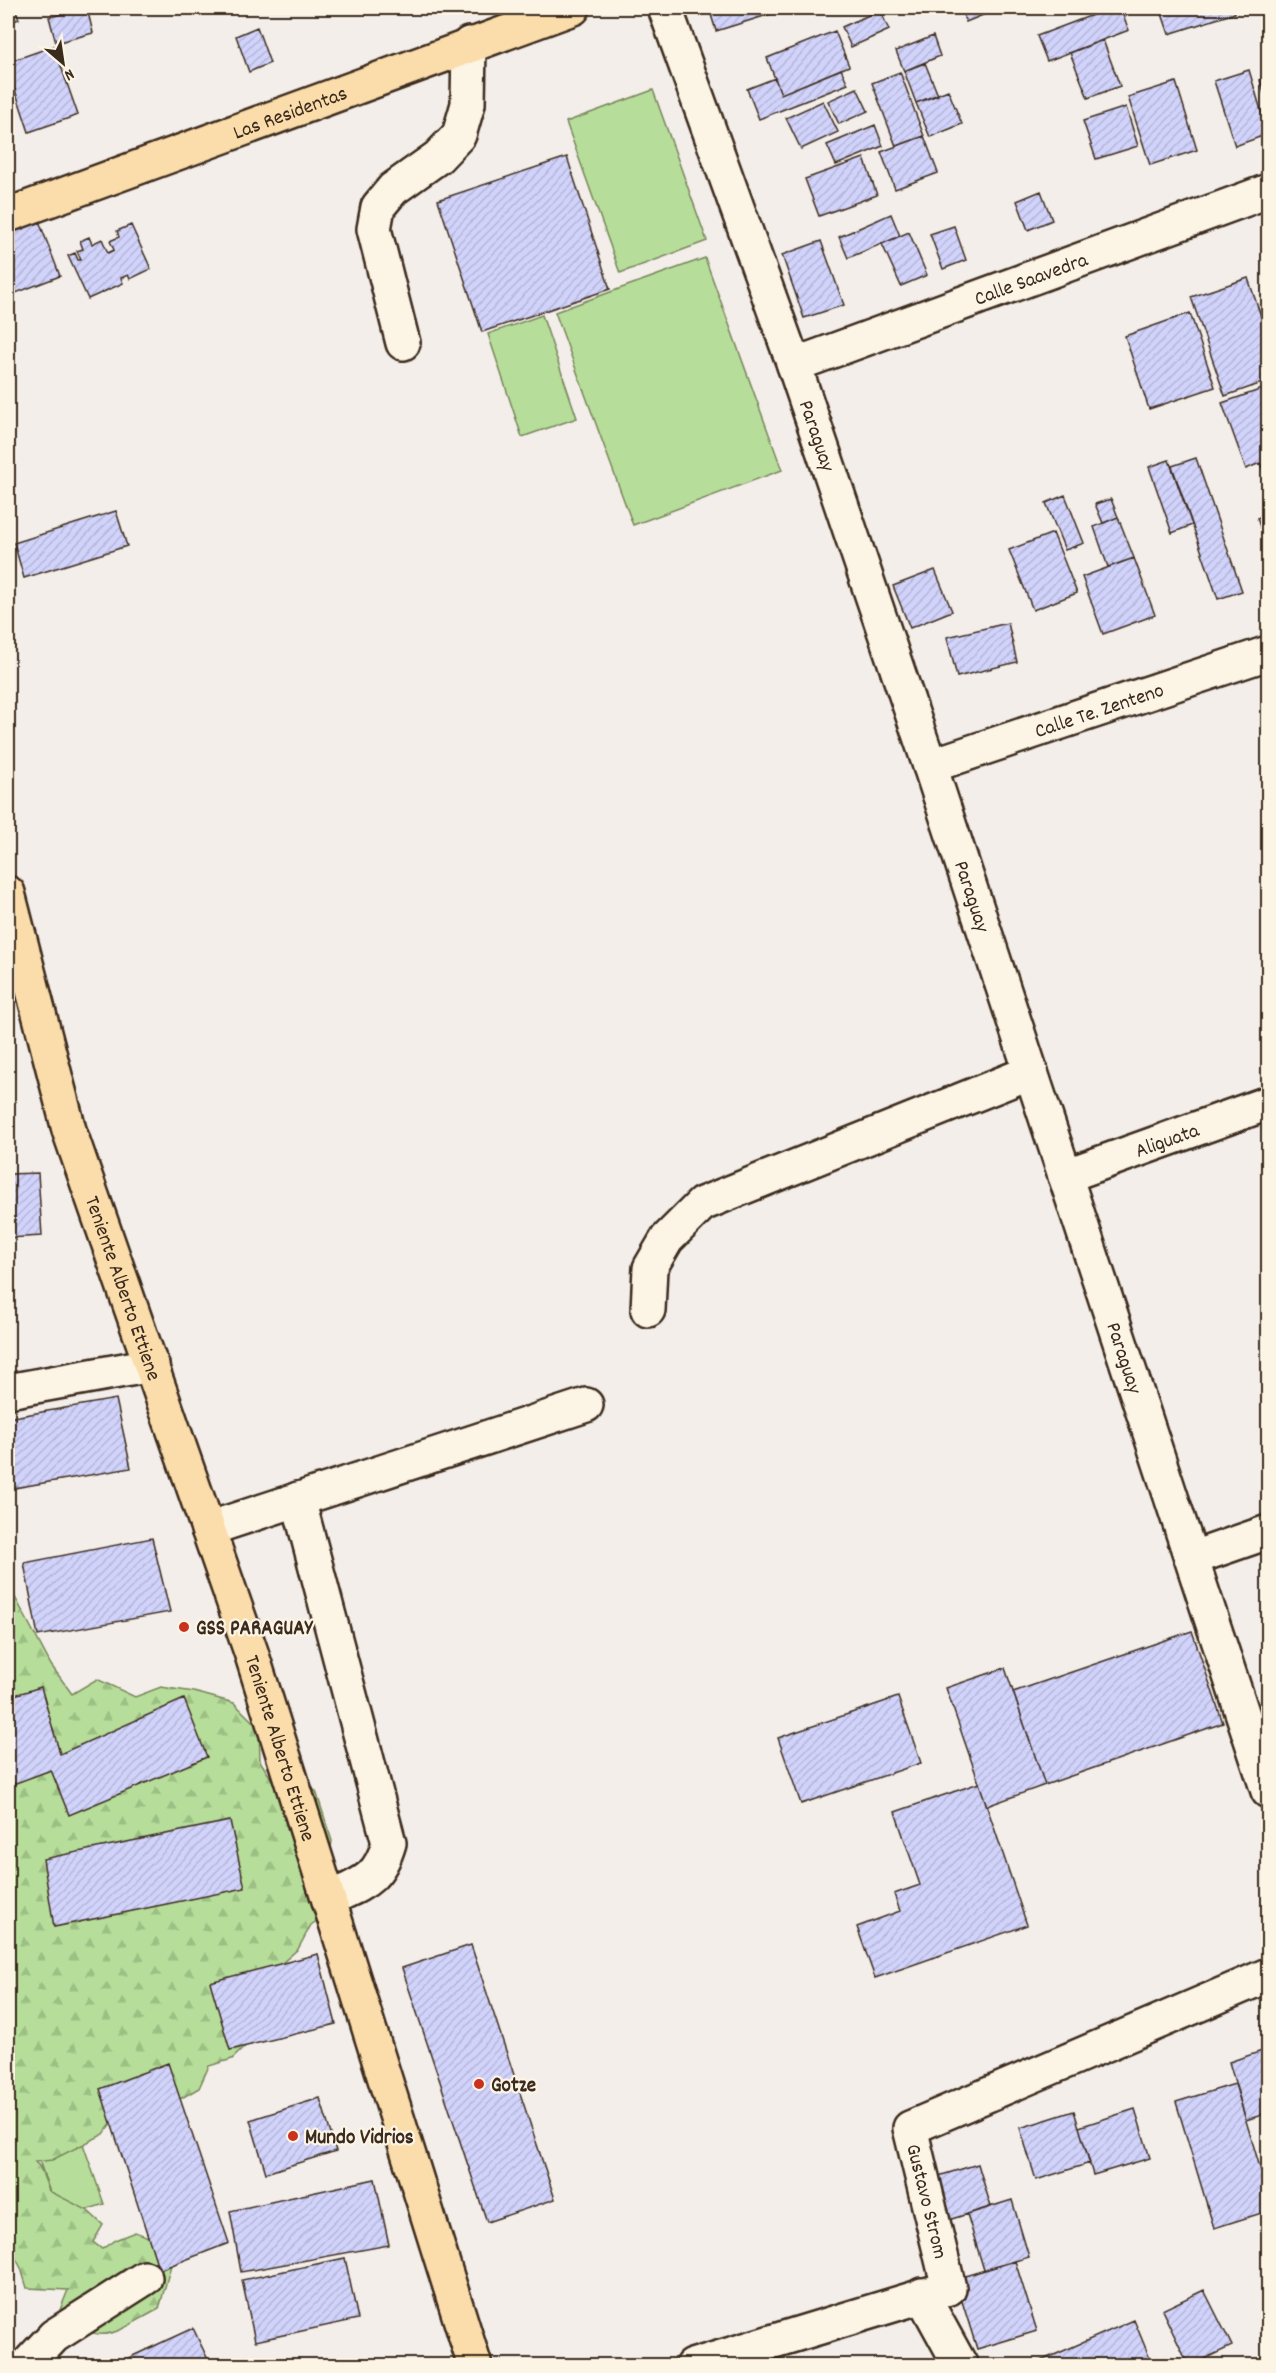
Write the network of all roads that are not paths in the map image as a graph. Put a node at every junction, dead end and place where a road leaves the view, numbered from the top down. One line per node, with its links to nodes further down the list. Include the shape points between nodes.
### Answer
1 (573, 8): 3 (main road, Las Residentas)
2 (665, 8): 7 (street, Paraguay)
3 (469, 44): 5 (main road, Las Residentas); 6 (street, via 468,104 459,135 438,157 393,189 378,207 374,229)
4 (1269, 191): 7 (street, Calle Saavedra)
5 (8, 215)
6 (403, 343)
7 (794, 364): 9 (street, Paraguay)
8 (1269, 653): 9 (street, Calle Te. Zenteno)
9 (930, 766): 11 (street, Paraguay)
10 (8, 893): 15 (main road, Teniente Alberto Ettiene, via 69,1130)
11 (1030, 1072): 13 (street, Paraguay); 14 (street, via 702,1204 668,1239 650,1268)
12 (1269, 1103): 13 (street, Aliguata)
13 (1065, 1176): 21 (street, Paraguay)
14 (648, 1310)
15 (152, 1365): 16 (street); 19 (main road, Teniente Alberto Ettiene)
16 (8, 1391)
17 (586, 1405): 18 (street)
18 (298, 1500): 19 (street); 23 (street, via 390,1843 384,1863 367,1881)
19 (208, 1529): 23 (main road, Teniente Alberto Ettiene)
20 (1269, 1532): 21 (street)
21 (1193, 1558): 22 (street, Paraguay)
22 (1269, 1791)
23 (329, 1899): 28 (main road, Teniente Alberto Ettiene)
24 (1269, 1974): 26 (street, Gustavo Strom, via 910,2128 949,2288)
25 (145, 2278): 27 (street, via 54,2336)
26 (922, 2295): 29 (street, Gustavo Strom); 30 (street)
27 (21, 2363)
28 (475, 2366)
29 (692, 2366)
30 (961, 2366)

